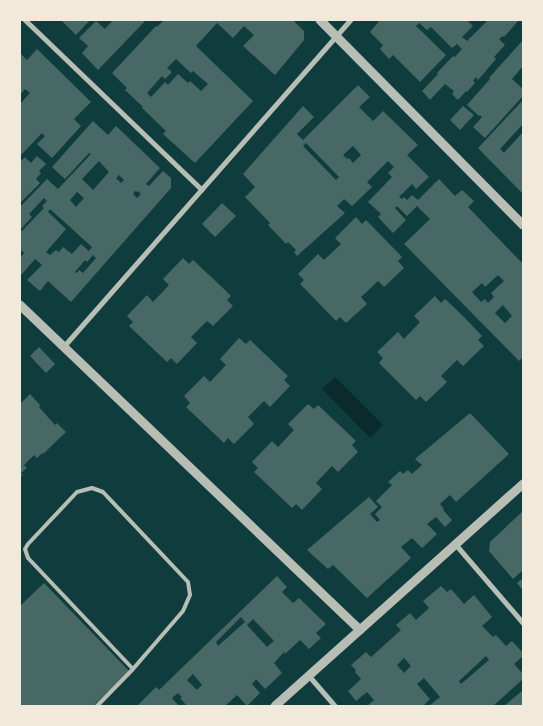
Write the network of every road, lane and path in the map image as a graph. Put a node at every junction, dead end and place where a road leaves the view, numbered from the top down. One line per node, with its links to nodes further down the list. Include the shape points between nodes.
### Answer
1 (25, 20): 5 (street)
2 (320, 20): 4 (street)
3 (351, 20): 4 (street)
4 (336, 36): 5 (street); 6 (street)
5 (202, 190): 8 (street)
6 (523, 225)
7 (20, 305): 8 (street)
8 (64, 347): 12 (street)
9 (523, 484): 10 (street)
10 (456, 545): 11 (street); 12 (street)
11 (523, 623)
12 (360, 630): 14 (street)
13 (133, 668): 13 (lane, via 183,611 190,595 188,582 103,492 92,488 77,492 25,549 28,558); 15 (lane)
14 (309, 676): 16 (street); 17 (street)
15 (97, 706)
16 (275, 706)
17 (335, 706)

